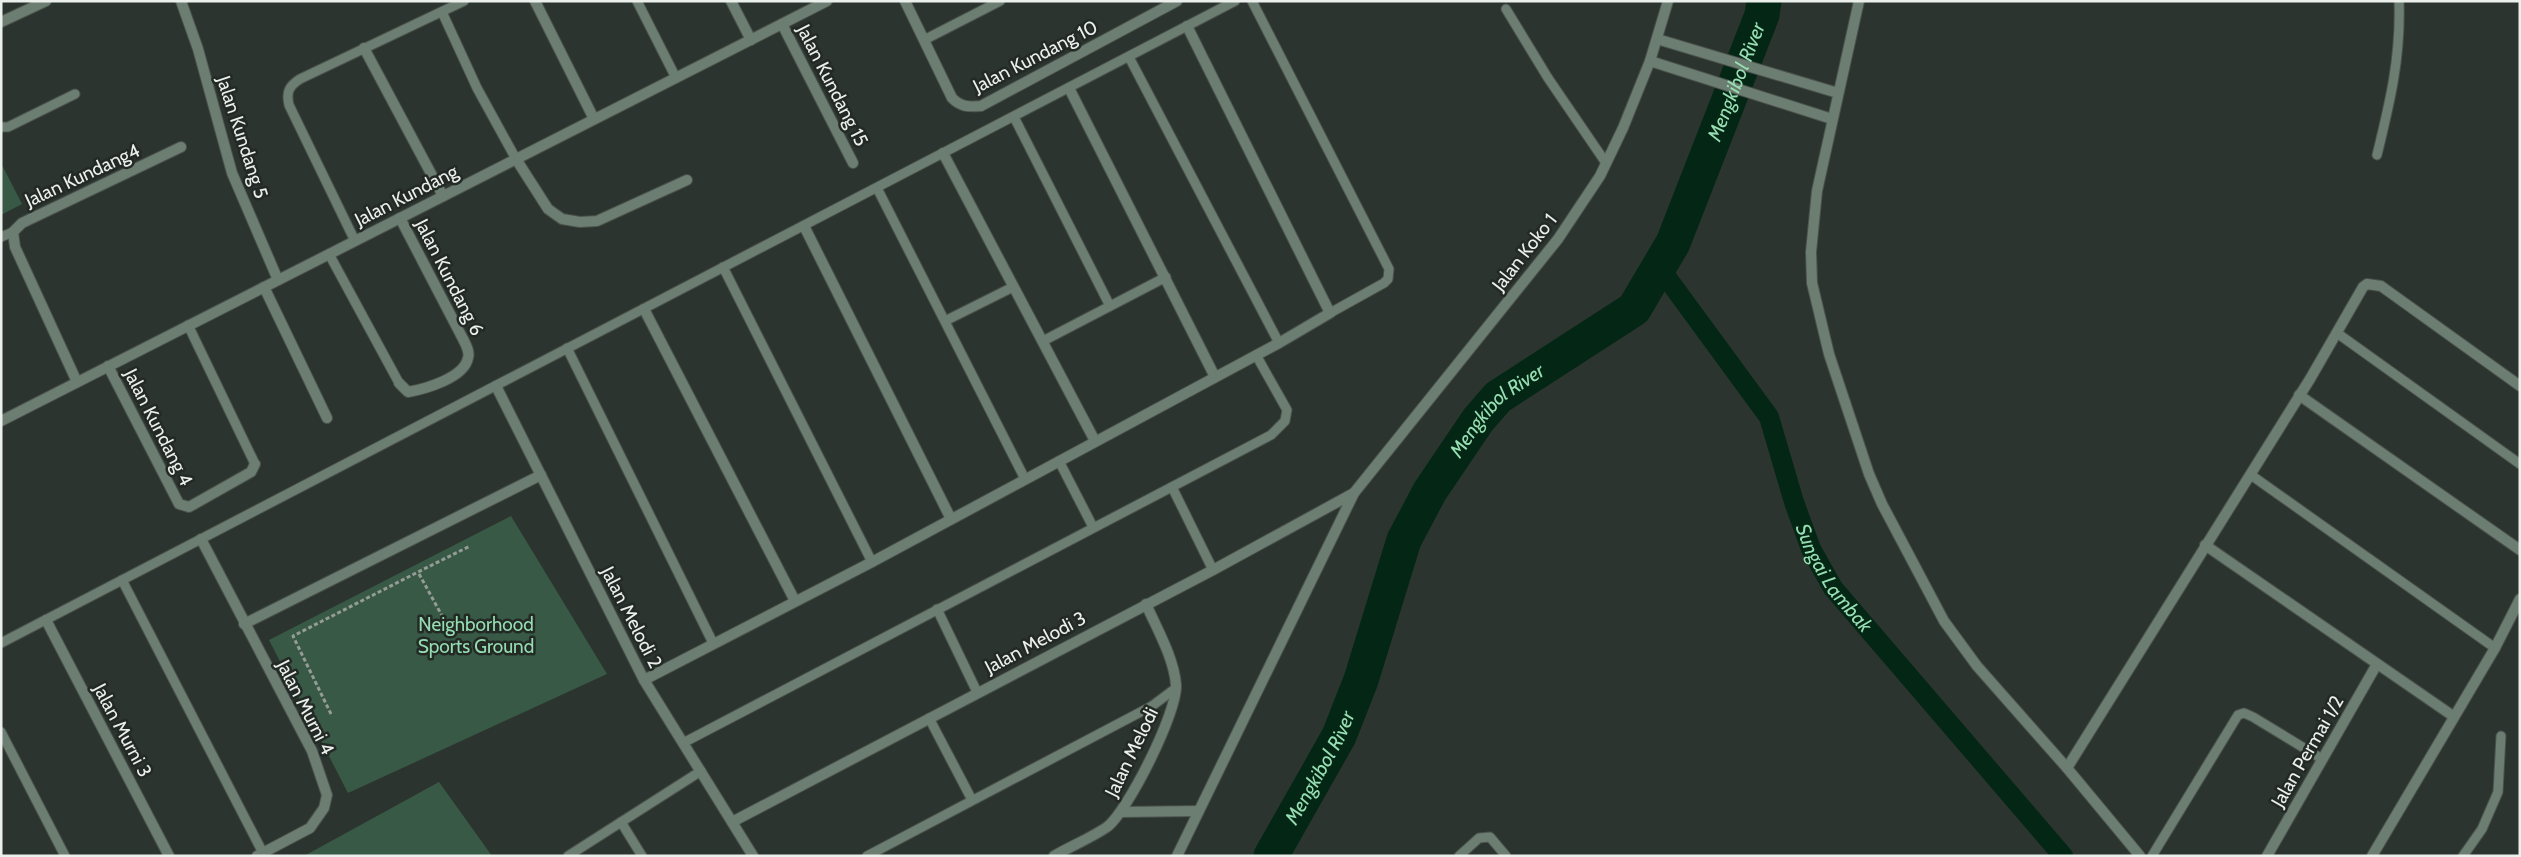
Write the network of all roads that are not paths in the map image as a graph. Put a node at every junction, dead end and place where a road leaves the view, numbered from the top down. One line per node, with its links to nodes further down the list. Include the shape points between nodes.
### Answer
1 (46, 1): 19 (street)
2 (181, 1): 53 (street, Jalan Kundang 5, via 198,49 232,172)
3 (464, 1): 18 (lane)
4 (535, 1): 34 (street)
5 (637, 1): 28 (lane)
6 (731, 1): 23 (street)
7 (827, 1): 20 (street, Jalan Kundang)
8 (905, 1): 24 (street, Jalan Kundang 10)
9 (1000, 1): 24 (lane)
10 (1177, 1): 16 (street, Jalan Kundang 10)
11 (1235, 1): 21 (lane)
12 (1252, 1): 58 (lane, via 1389,269 1384,283)
13 (1668, 1): 22 (street, Jalan Koko 1)
14 (1858, 1): 30 (street)
15 (2399, 1): 38 (lane, via 2396,76)
16 (1163, 4): 24 (street, Jalan Kundang 10, via 981,106 959,105 952,98)
17 (1506, 9): 41 (lane)
18 (442, 12): 25 (lane); 39 (lane, via 476,88)
19 (1, 22)
20 (782, 24): 23 (street, Jalan Kundang); 40 (street, Jalan Kundang 15)
21 (1187, 26): 26 (lane); 58 (street)
22 (1657, 39): 27 (street, Jalan Koko 1); 30 (street)
23 (751, 40): 28 (street, Jalan Kundang)
24 (924, 40)
25 (364, 48): 44 (street); 49 (lane, via 300,79 287,95)
26 (1129, 57): 29 (lane); 63 (lane)
27 (1650, 61): 33 (street); 41 (street, Jalan Koko 1)
28 (676, 78): 34 (street, Jalan Kundang)
29 (1069, 88): 32 (lane); 52 (street)
30 (1838, 93): 33 (street)
31 (75, 94): 35 (lane)
32 (1014, 117): 37 (lane); 56 (lane)
33 (1832, 118): 111 (street, via 1817,191 1811,252 1812,283 1829,354 1869,474 1944,621 1977,666)
34 (594, 119): 39 (street, Jalan Kundang)
35 (1, 128)
36 (181, 147): 47 (street, Jalan Kundang4, via 22,223)
37 (943, 153): 43 (lane); 55 (street)
38 (2377, 155)
39 (516, 159): 42 (street, via 548,210 562,219 580,222 597,221); 44 (street, Jalan Kundang)
40 (853, 163)
41 (1606, 163): 83 (street, Jalan Koko 1, via 1558,240)
42 (687, 180)
43 (877, 188): 46 (lane); 59 (lane)
44 (443, 196): 45 (street, Jalan Kundang)
45 (400, 218): 49 (street, Jalan Kundang); 69 (street, Jalan Kundang 6, via 468,350 468,359 461,370 444,382 408,392)
46 (804, 226): 51 (lane); 84 (street)
47 (14, 232): 48 (lane); 68 (street, Jalan Kundang4, via 15,246)
48 (1, 237)
49 (355, 241): 50 (street, Jalan Kundang)
50 (329, 254): 53 (street, Jalan Kundang); 69 (lane)
51 (723, 267): 57 (lane); 89 (lane)
52 (1166, 277): 56 (lane); 67 (street)
53 (278, 280): 54 (street, Jalan Kundang)
54 (264, 287): 60 (street, Jalan Kundang); 73 (street)
55 (1013, 287): 59 (lane); 62 (street)
56 (1110, 306): 62 (lane)
57 (644, 309): 64 (lane); 93 (street)
58 (1330, 313): 63 (street)
59 (945, 322): 81 (lane)
60 (188, 325): 66 (street, Jalan Kundang); 77 (lane)
61 (2337, 333): 71 (street, via 2362,287 2375,284); 72 (street); 78 (lane)
62 (1043, 341): 75 (street)
63 (1279, 343): 65 (street)
64 (568, 348): 70 (lane); 99 (lane)
65 (1256, 355): 67 (street); 82 (lane, via 1287,410 1286,421 1271,435)
66 (108, 366): 68 (street, Jalan Kundang); 77 (street, Jalan Kundang 4, via 179,504 189,507 252,472)
67 (1215, 377): 75 (street)
68 (77, 382): 74 (street, Jalan Kundang)
69 (399, 383)
70 (496, 386): 79 (street, Jalan Melodi 2); 86 (lane)
71 (2520, 386)
72 (2300, 395): 80 (street); 88 (street)
73 (327, 418)
74 (1, 420)
75 (1096, 441): 76 (street)
76 (1059, 461): 81 (street); 85 (lane)
77 (255, 464)
78 (2520, 464)
79 (541, 475): 97 (street); 102 (street, Jalan Melodi 2)
80 (2251, 475): 87 (street); 100 (lane)
81 (1025, 479): 84 (street)
82 (1172, 487): 85 (lane); 90 (lane)
83 (1354, 493): 90 (street, Jalan Melodi 3); 114 (street)
84 (951, 519): 89 (street)
85 (1093, 527): 95 (lane)
86 (201, 539): 91 (lane); 97 (street, Jalan Murni 4)
87 (2205, 545): 101 (street); 111 (street)
88 (2520, 550)
89 (872, 562): 93 (street)
90 (1213, 570): 94 (street, Jalan Melodi 3)
91 (122, 580): 96 (lane); 118 (lane)
92 (2520, 599): 100 (street)
93 (795, 601): 99 (street)
94 (1146, 604): 103 (street, Jalan Melodi, via 1174,670); 104 (street, Jalan Melodi 3)
95 (937, 609): 104 (lane); 109 (lane)
96 (46, 620): 98 (lane); 120 (street, Jalan Murni 3)
97 (244, 624): 118 (street, Jalan Murni 4, via 312,751 327,794 324,808 310,828)
98 (1, 643)
99 (713, 643): 102 (street)
100 (2494, 648): 105 (street)
101 (2377, 664): 105 (street); 110 (street, Jalan Permai 1/2)
102 (644, 680): 109 (street, Jalan Melodi 2)
103 (1176, 688): 113 (lane, via 1152,706); 115 (street, Jalan Melodi, via 1170,718)
104 (977, 692): 106 (street, Jalan Melodi 3)
105 (2453, 716): 132 (street)
106 (929, 718): 113 (lane); 117 (street, Jalan Melodi 3)
107 (1, 732): 119 (lane)
108 (2502, 736): 133 (lane, via 2498,792 2482,829)
109 (683, 743): 112 (street, Jalan Melodi 2)
110 (2322, 760): 130 (lane, via 2253,717 2244,713 2238,716); 131 (street, Jalan Permai 1/2)
111 (2068, 768): 129 (street)
112 (701, 771): 116 (lane); 117 (street, Jalan Melodi 2)
113 (972, 800): 124 (lane)
114 (1198, 811): 115 (street); 126 (street)
115 (1121, 812): 125 (street, Jalan Melodi, via 1108,826)
116 (621, 822): 121 (lane); 122 (lane)
117 (732, 822): 123 (street, Jalan Melodi 2)
118 (260, 854)
119 (65, 856)
120 (169, 856)
121 (568, 856)
122 (642, 856)
123 (753, 856)
124 (867, 856)
125 (1054, 856)
126 (1177, 856)
127 (1459, 856): 128 (lane, via 1479,838 1490,837)
128 (1506, 856)
129 (2140, 856)
130 (2152, 856)
131 (2267, 856)
132 (2372, 856)
133 (2463, 856)

